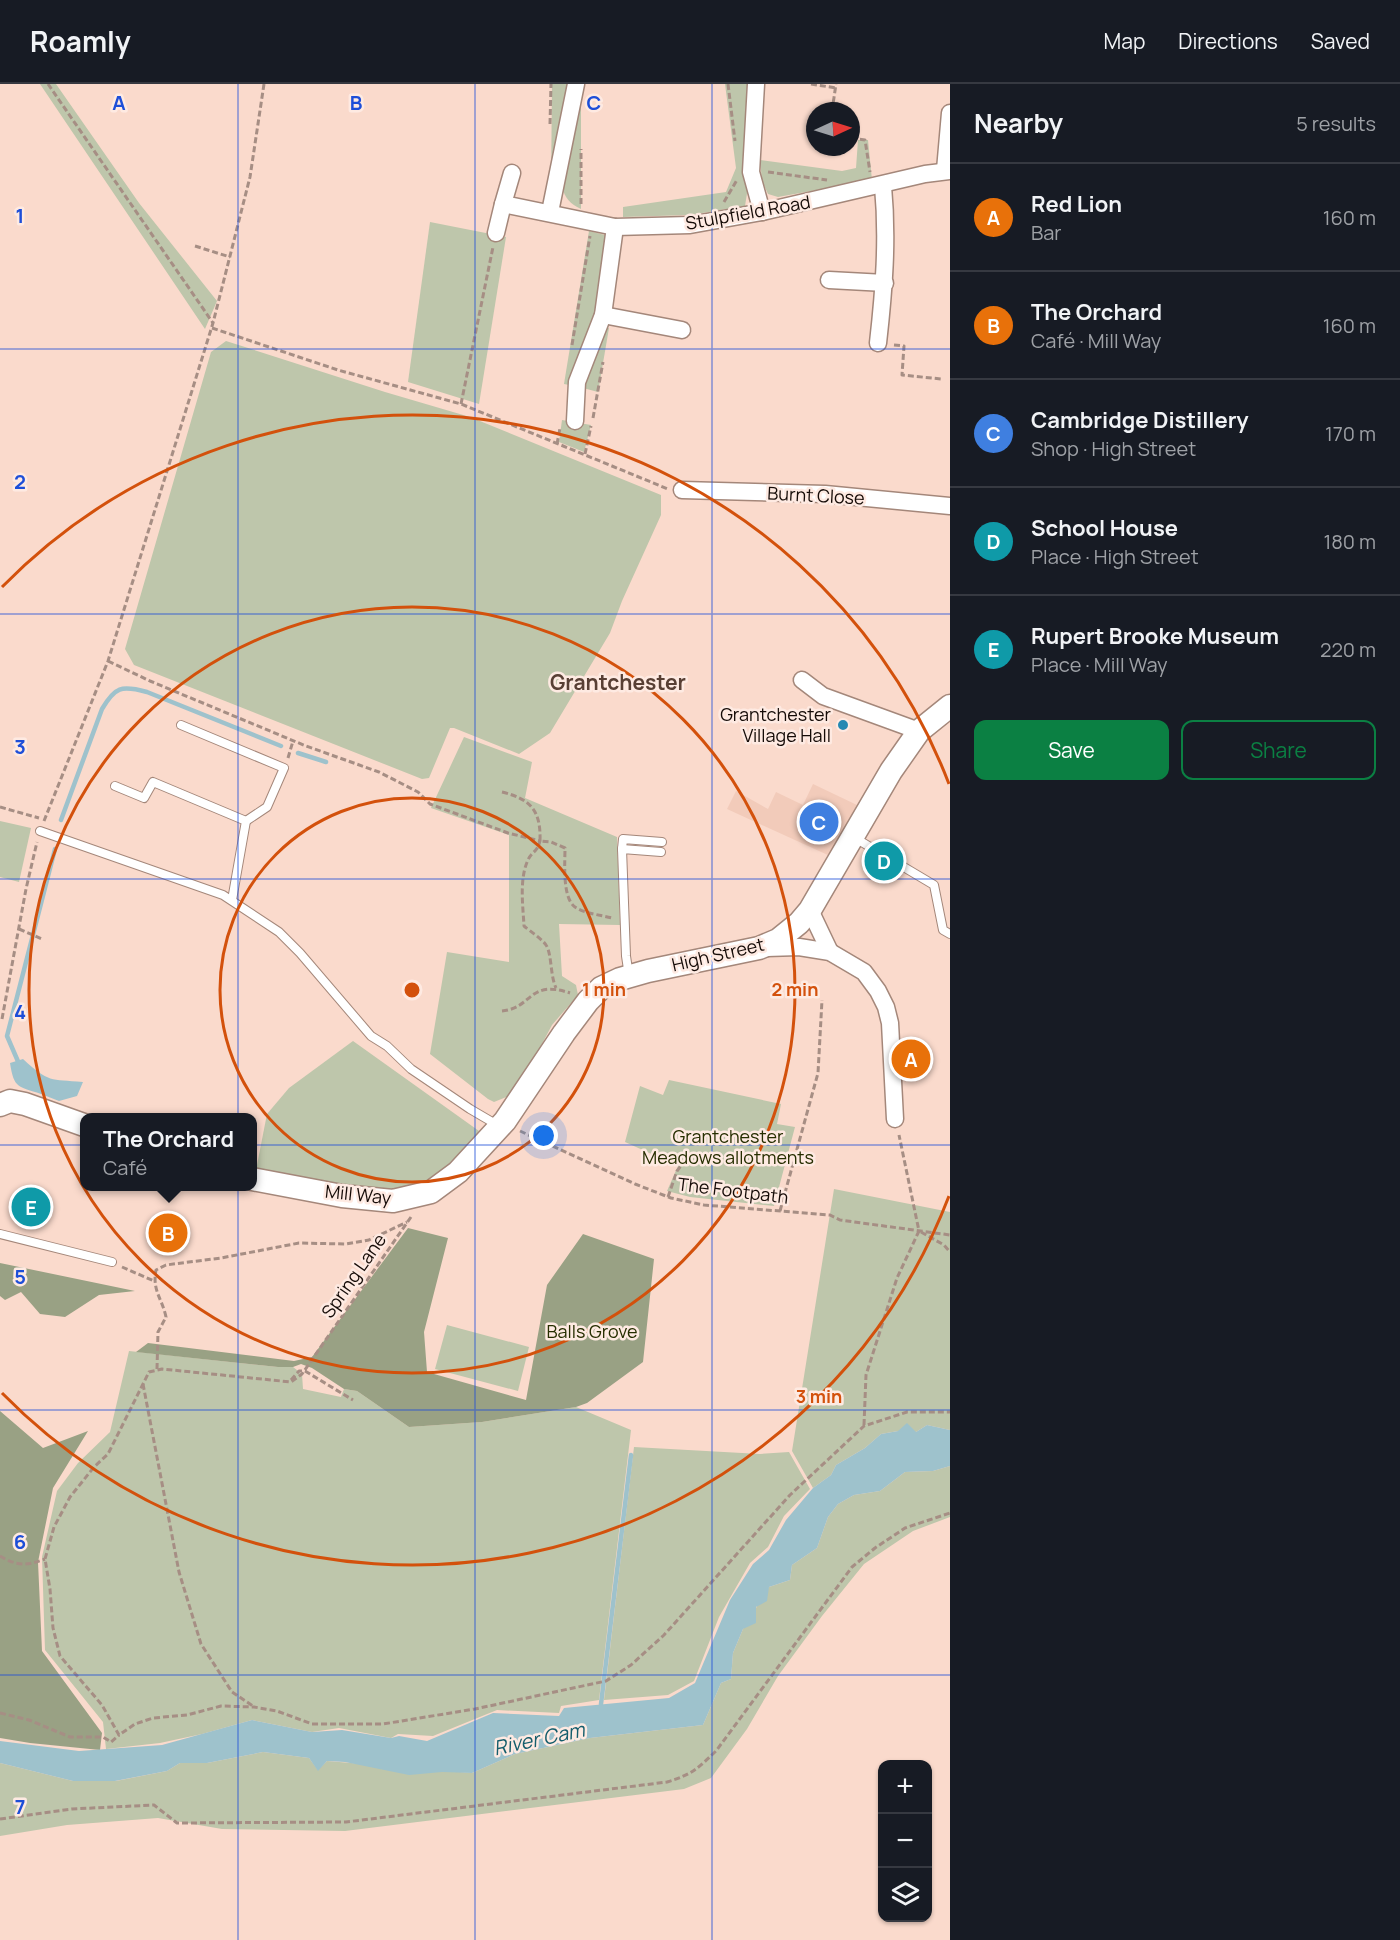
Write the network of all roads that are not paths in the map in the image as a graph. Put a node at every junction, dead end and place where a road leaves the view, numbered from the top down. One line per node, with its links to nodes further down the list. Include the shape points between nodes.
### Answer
1 (576, 84): 8 (street)
2 (756, 84): 9 (street, via 751,172)
3 (950, 113): 4 (street, via 944,161)
4 (947, 171): 6 (street, Stulpfield Road)
5 (512, 173): 7 (street)
6 (884, 186): 9 (street, Stulpfield Road); 13 (street)
7 (503, 204): 8 (street, Stulpfield Road); 11 (street)
8 (552, 206): 10 (street, Stulpfield Road, via 592,214)
9 (762, 212): 10 (street, Stulpfield Road, via 690,225)
10 (615, 227): 14 (street)
11 (496, 234)
12 (829, 279): 13 (street)
13 (885, 283): 16 (street)
14 (603, 315): 15 (street); 17 (street, via 577,382)
15 (682, 330)
16 (878, 343)
17 (583, 422)
18 (682, 490): 19 (street, Burnt Close, via 825,494)
19 (950, 506)
20 (802, 680): 23 (street, via 823,696)
21 (950, 706): 23 (street, High Street)
22 (181, 725): 25 (lane, via 284,768 267,807)
23 (919, 731): 27 (street, High Street)
24 (115, 786): 25 (lane, via 144,798 153,782)
25 (246, 821): 31 (lane)
26 (40, 831): 31 (lane)
27 (852, 837): 32 (street, High Street); 33 (lane, via 934,885 943,930)
28 (662, 842): 29 (lane, via 623,839)
29 (622, 849): 30 (lane); 36 (lane)
30 (661, 852)
31 (232, 900): 40 (lane, via 279,932 371,1036 470,1109)
32 (810, 910): 34 (street, High Street, via 778,940); 35 (street)
33 (950, 934)
34 (759, 948): 35 (street, via 799,947); 36 (street, High Street)
35 (830, 952): 38 (street, via 864,972 886,1007 893,1056)
36 (629, 976): 40 (street, High Street, via 601,988 588,1001)
37 (0, 1105): 39 (street, via 10,1101 25,1104)
38 (895, 1119)
39 (80, 1124)
40 (502, 1124): 41 (street, High Street)
41 (458, 1172): 42 (street, Mill Way, via 427,1192 393,1201)
42 (257, 1180)
43 (0, 1234): 44 (lane)
44 (112, 1262)

